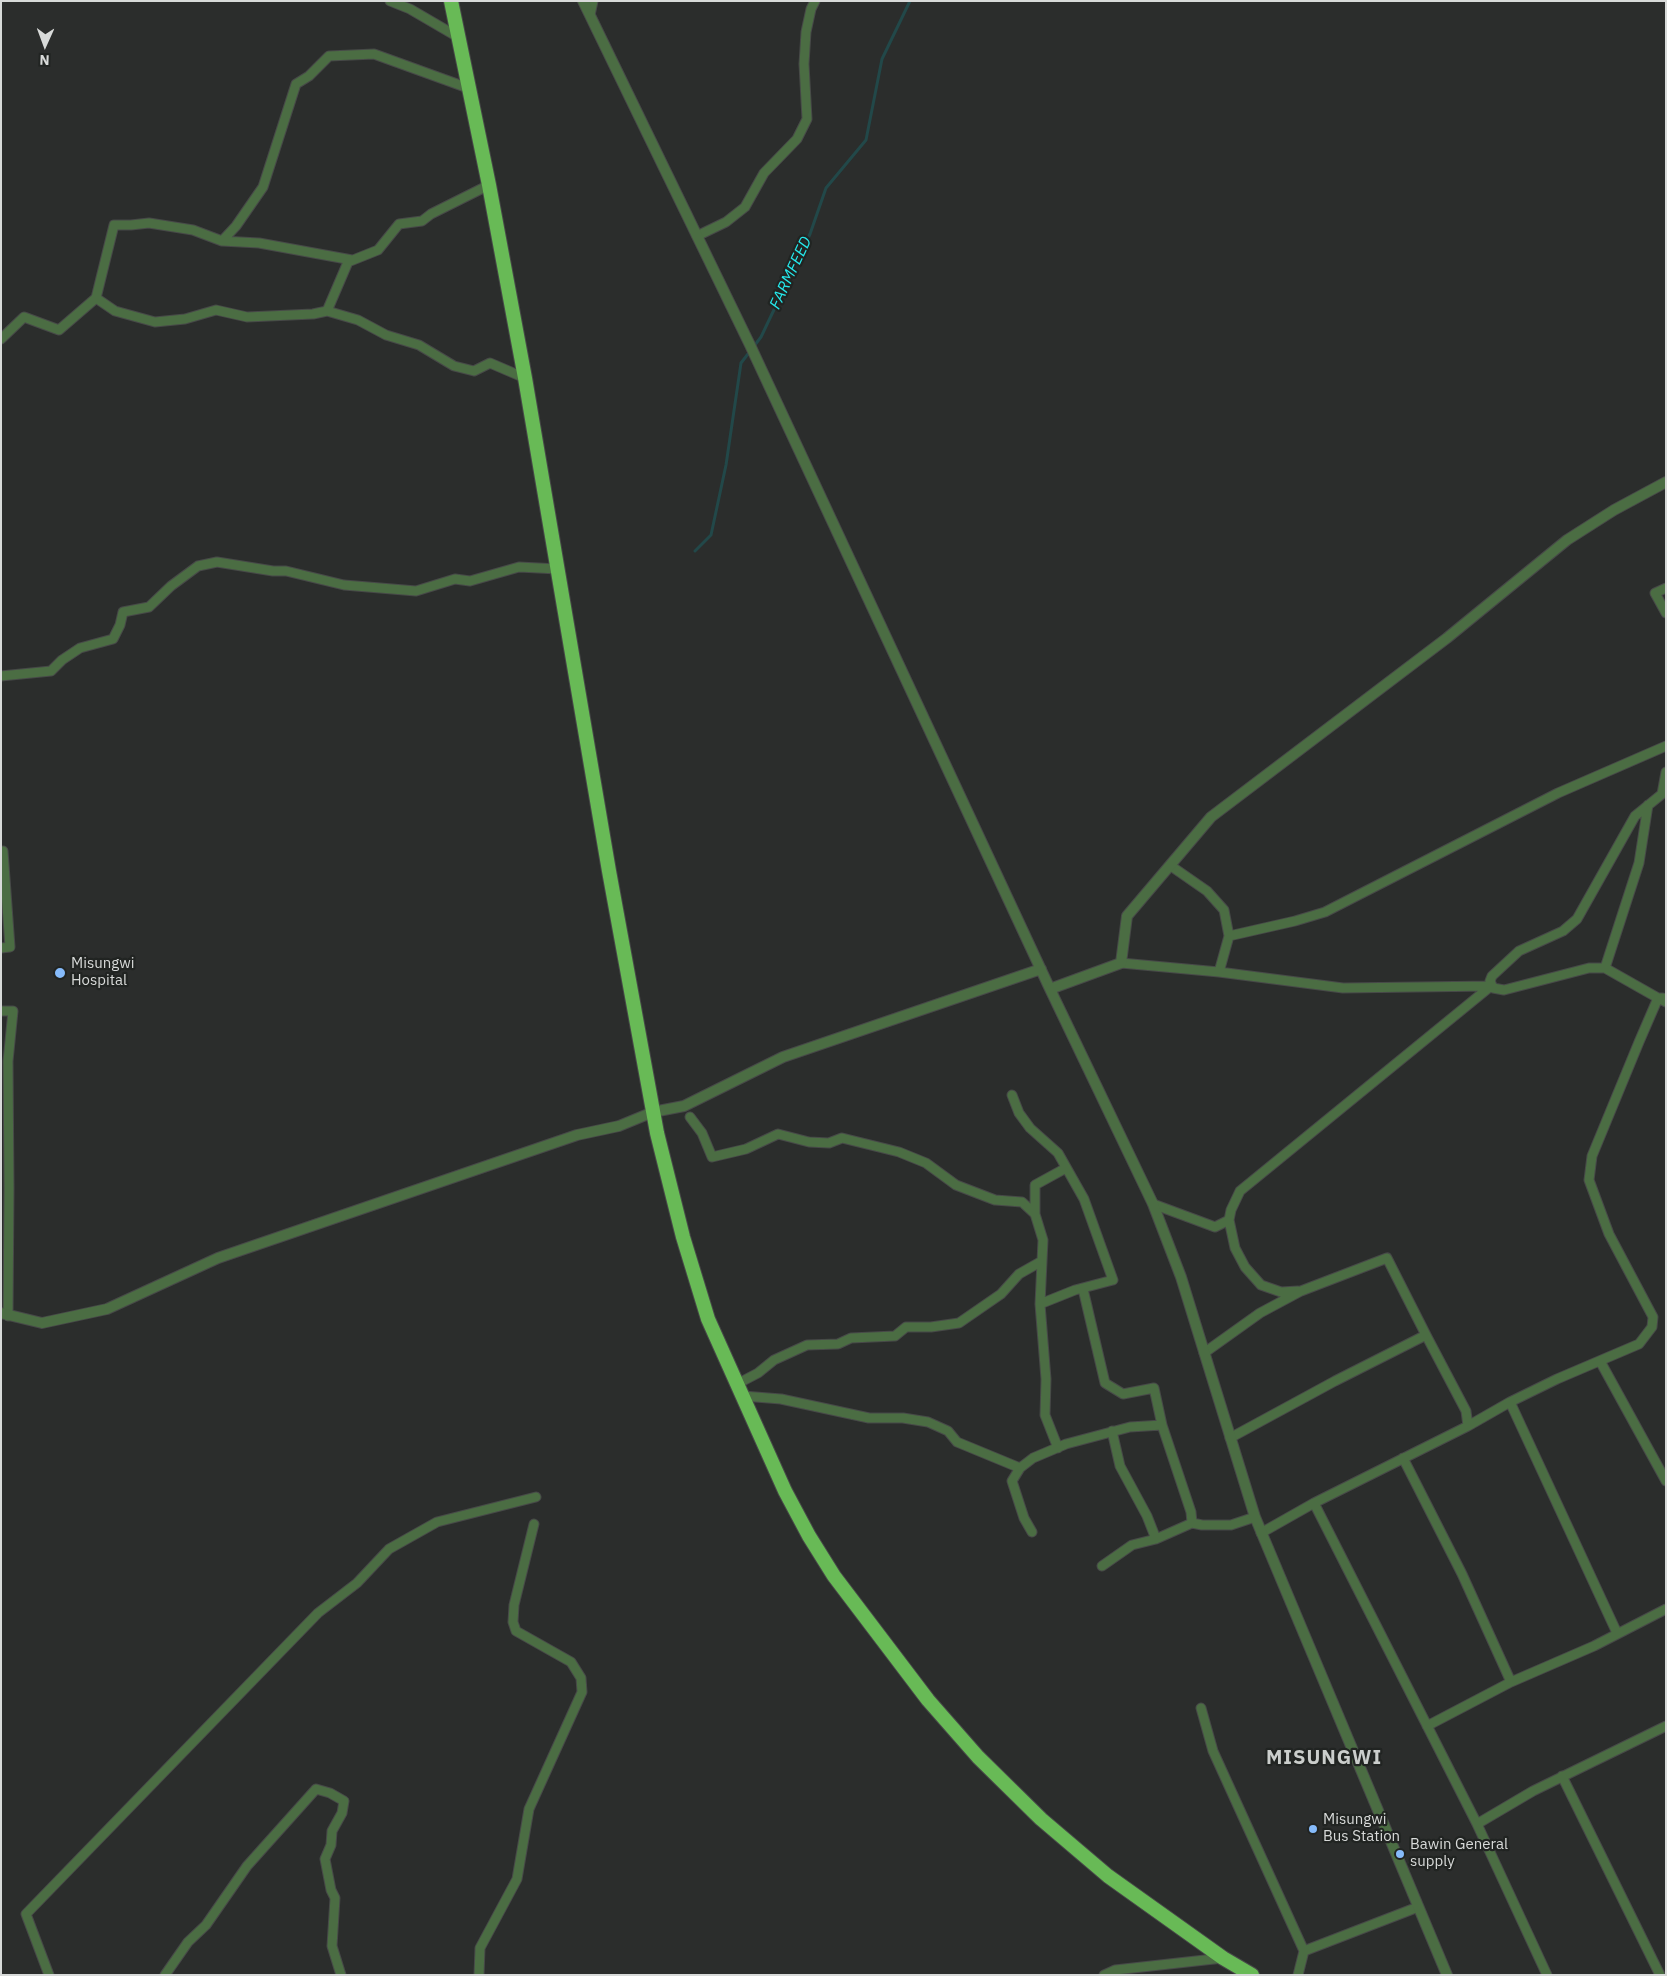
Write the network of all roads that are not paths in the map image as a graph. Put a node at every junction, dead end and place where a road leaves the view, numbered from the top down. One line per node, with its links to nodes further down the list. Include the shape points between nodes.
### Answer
1 (390, 1): 7 (street, via 410,8)
2 (451, 1): 7 (highway)
3 (583, 1): 6 (street)
4 (592, 1): 6 (street)
5 (815, 1): 10 (street, via 806,32 807,119 804,126 797,139 764,172 745,207 719,226)
6 (590, 15): 10 (street)
7 (458, 37): 8 (highway)
8 (468, 88): 9 (highway); 11 (street, via 374,54 329,56 296,84 263,187)
9 (489, 185): 12 (street, via 422,221 399,224 378,250); 16 (highway)
10 (697, 236): 31 (street)
11 (222, 241): 12 (street, via 259,243); 13 (street, via 193,230 158,224 114,224)
12 (352, 260): 14 (street, via 348,262)
13 (96, 298): 14 (street, via 115,311 154,322 185,319 216,310 247,317 313,314); 15 (street, via 59,330 24,318)
14 (328, 310): 16 (street, via 358,320 386,335 419,345 454,366 474,371 490,362)
15 (1, 339)
16 (526, 378): 18 (highway)
17 (1666, 482): 26 (street, via 1568,540 1447,638 1211,817)
18 (558, 568): 21 (street, via 519,567 470,581 455,579 416,590 344,585 286,571 217,562 198,566 149,607 123,612 113,639 80,648 51,672); 38 (highway)
19 (1666, 588): 20 (street, via 1655,593)
20 (1666, 613)
21 (1, 676)
22 (1666, 746): 27 (street, via 1558,793 1326,912)
23 (1666, 772): 24 (street, via 1662,794)
24 (1648, 805): 30 (street, via 1639,863); 33 (street, via 1635,816 1576,918 1563,930 1510,958 1492,976)
25 (3, 851): 28 (street, via 10,947)
26 (1170, 866): 27 (street, via 1208,891 1224,910); 29 (street, via 1127,916)
27 (1228, 936): 32 (street)
28 (1, 948)
29 (1121, 963): 32 (street); 34 (street)
30 (1604, 968): 33 (street, via 1588,968 1504,990); 35 (street)
31 (1042, 969): 34 (street); 38 (street, via 783,1057 684,1106)
32 (1219, 972): 33 (street, via 1343,988)
33 (1490, 986): 43 (street, via 1240,1191)
34 (1050, 989): 41 (street)
35 (1663, 1000): 51 (street, via 1592,1156 1589,1180 1609,1234 1653,1317 1652,1327 1639,1344)
36 (1, 1011): 48 (street, via 13,1011 8,1061 10,1188)
37 (1012, 1095): 40 (street, via 1030,1128 1058,1153)
38 (653, 1112): 48 (street, via 218,1258 107,1309 42,1323); 52 (highway, via 683,1237 708,1319)
39 (690, 1117): 42 (street, via 702,1133 712,1157 746,1149 778,1134 809,1142 829,1143 842,1138 899,1152 926,1163 956,1185 994,1200 1022,1202)
40 (1066, 1168): 42 (street, via 1035,1185); 45 (street, via 1084,1199 1113,1280)
41 (1153, 1204): 43 (street, via 1215,1227); 50 (street, via 1181,1277)
42 (1035, 1214): 44 (street, via 1044,1240)
43 (1229, 1220): 46 (street, via 1235,1248 1245,1267 1261,1285 1281,1292)
44 (1042, 1261): 47 (street); 52 (street, via 1018,1274 1001,1294 959,1323 906,1328 895,1336 807,1345 774,1360)
45 (1082, 1289): 47 (street); 54 (street, via 1104,1383 1123,1394 1154,1388)
46 (1301, 1291): 49 (street, via 1387,1258); 50 (street, via 1260,1313)
47 (1040, 1304): 58 (street, via 1046,1379 1045,1415)
48 (5, 1314)
49 (1426, 1335): 55 (street, via 1466,1411); 57 (street)
50 (1204, 1352): 57 (street)
51 (1600, 1361): 53 (street); 61 (street)
52 (740, 1390): 60 (street, via 869,1418 928,1422 948,1431 957,1442); 81 (highway, via 809,1536 869,1624 940,1714 1030,1808 1108,1876)
53 (1510, 1402): 55 (street); 72 (street)
54 (1162, 1425): 56 (street); 65 (street)
55 (1468, 1426): 59 (street)
56 (1112, 1432): 58 (street); 69 (street, via 1120,1466)
57 (1230, 1438): 64 (street)
58 (1058, 1448): 60 (street, via 1033,1458)
59 (1404, 1458): 63 (street); 73 (street)
60 (1020, 1468): 67 (street, via 1012,1481)
61 (1666, 1481)
62 (536, 1497): 82 (street, via 437,1522 389,1549 357,1583 318,1613 26,1914)
63 (1314, 1502): 68 (street); 75 (street)
64 (1255, 1517): 65 (street, via 1231,1525); 68 (street)
65 (1192, 1523): 69 (street)
66 (534, 1524): 85 (street, via 514,1605 513,1622 516,1631 571,1662 581,1678 582,1692 529,1809 517,1880 480,1948)
67 (1032, 1532)
68 (1261, 1533): 79 (street)
69 (1156, 1539): 70 (street, via 1132,1545)
70 (1102, 1566)
71 (1666, 1609): 72 (street)
72 (1617, 1633): 73 (street)
73 (1511, 1682): 75 (street)
74 (1201, 1708): 80 (street, via 1213,1751)
75 (1427, 1726): 78 (street)
76 (1666, 1726): 77 (street)
77 (1562, 1776): 78 (street); 91 (street)
78 (1477, 1824): 90 (street)
79 (1418, 1907): 80 (street); 89 (street)
80 (1304, 1951): 88 (street)
81 (1223, 1958): 86 (street, via 1115,1970); 87 (highway)
82 (48, 1975)
83 (165, 1975): 84 (street, via 188,1942 206,1925 247,1866 316,1789 344,1801 325,1860 335,1898 332,1946)
84 (341, 1975)
85 (479, 1975)
86 (1104, 1975)
87 (1252, 1975)
88 (1298, 1975)
89 (1447, 1975)
90 (1547, 1975)
91 (1660, 1975)

